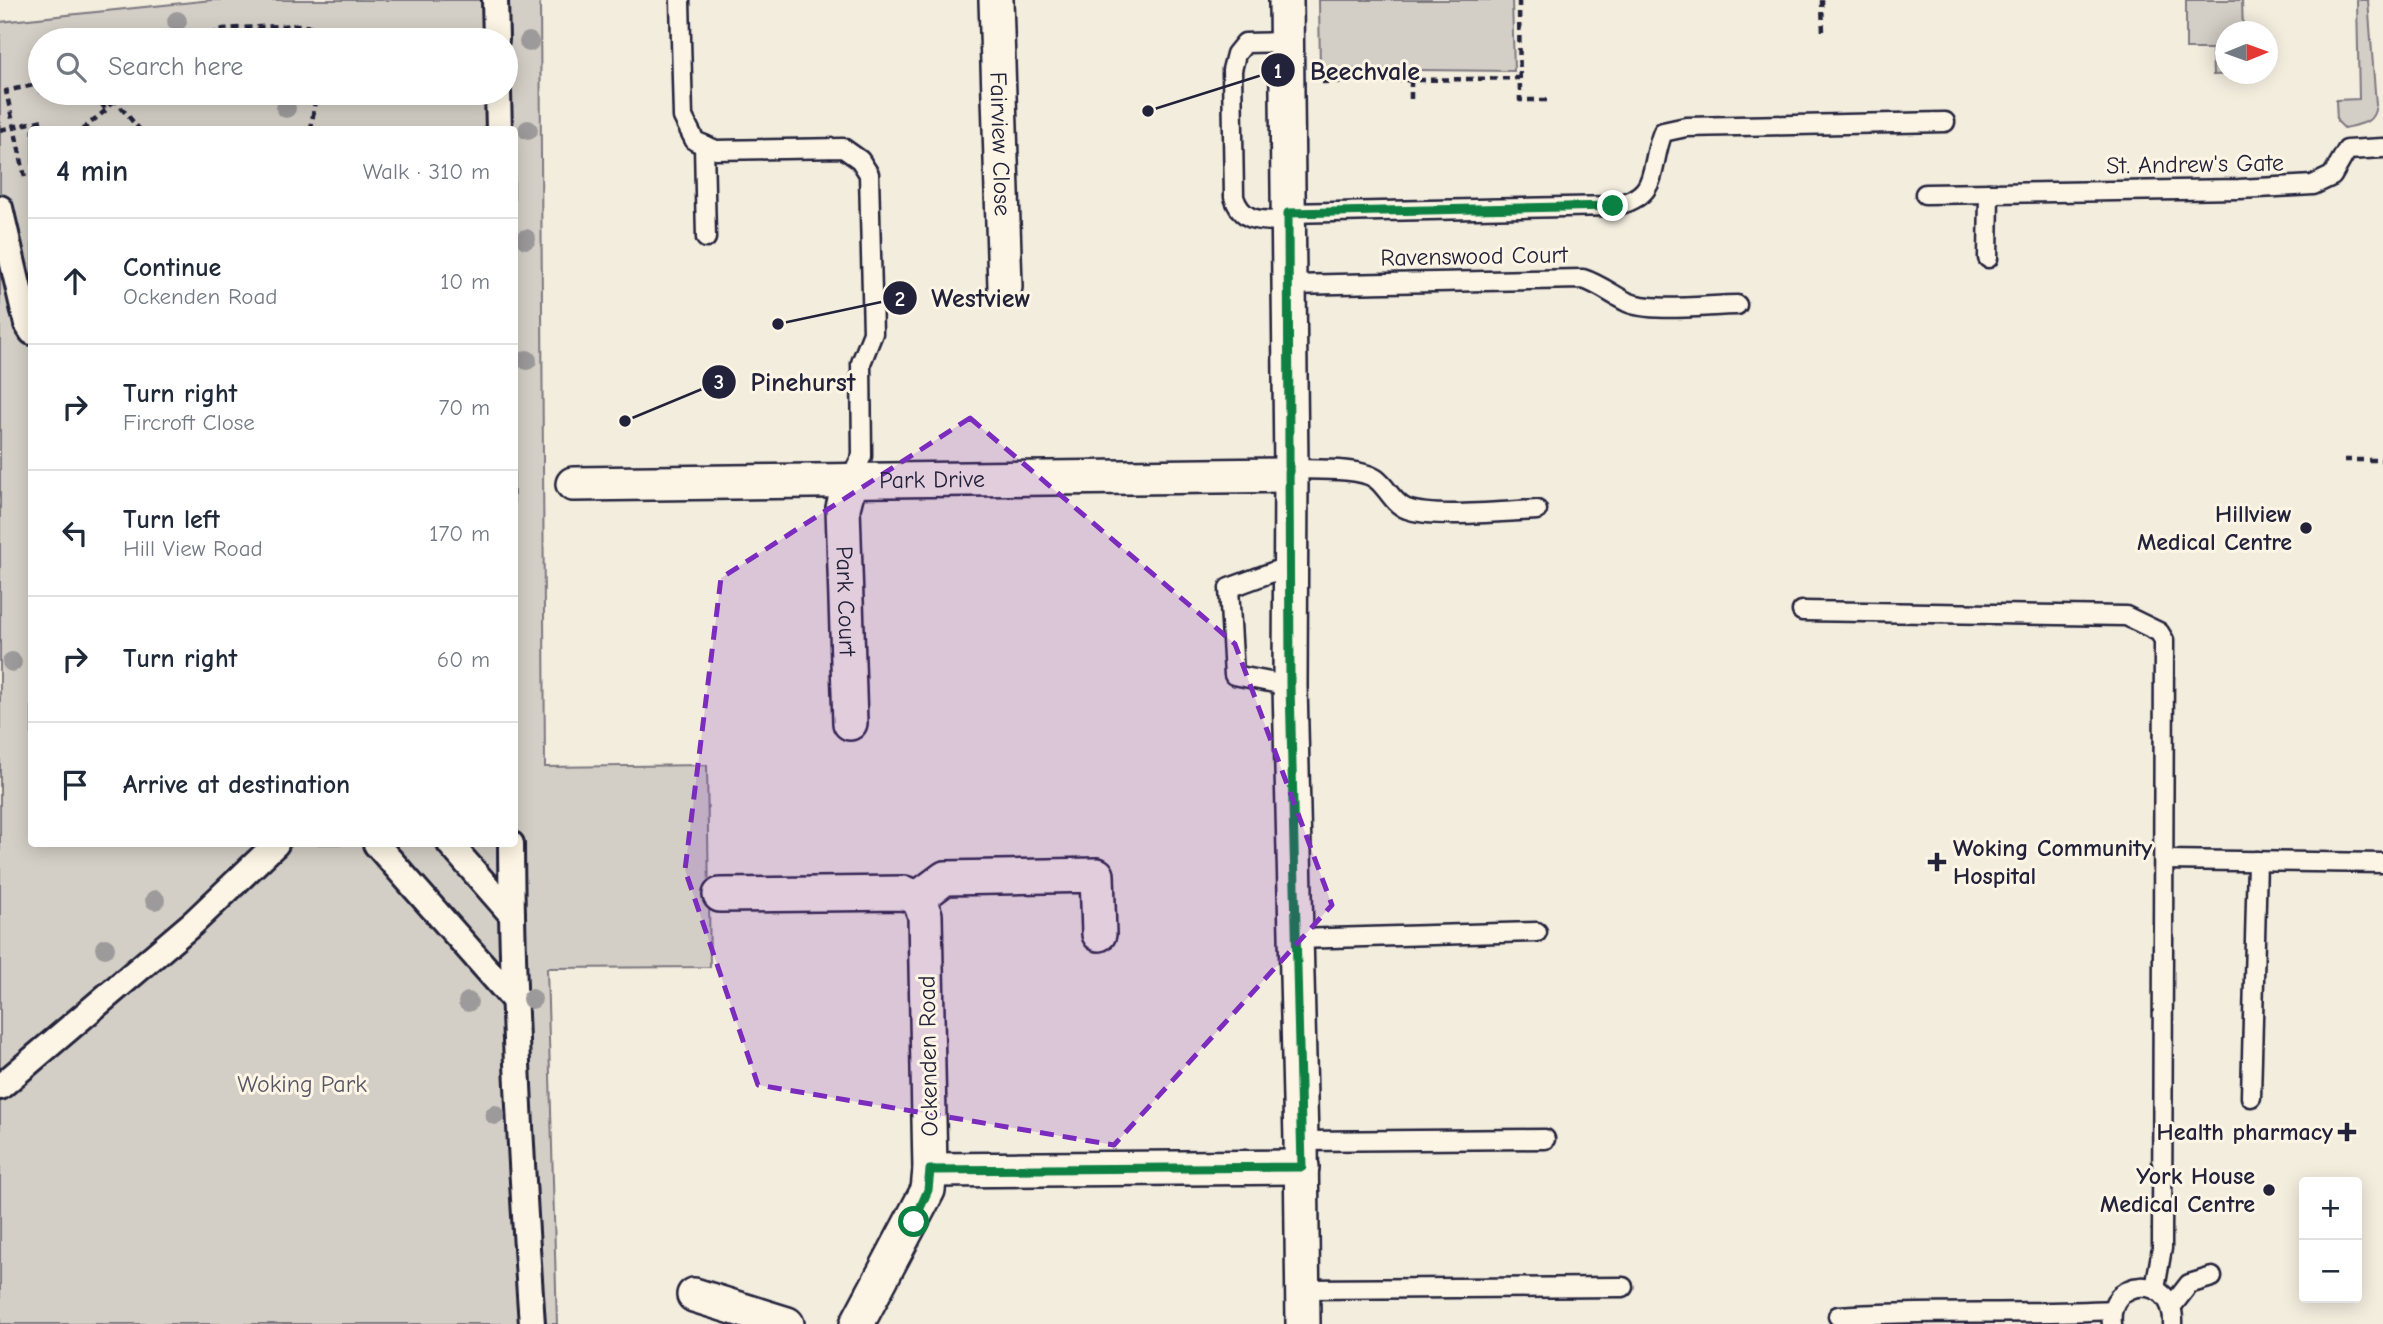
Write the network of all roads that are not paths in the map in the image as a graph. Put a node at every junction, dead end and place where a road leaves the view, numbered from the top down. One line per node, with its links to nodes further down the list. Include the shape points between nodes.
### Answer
1 (495, 0): 5 (street)
2 (680, 0): 10 (lane, via 683,117 695,141)
3 (996, 0): 19 (street, Fairview Close)
4 (1286, 0): 6 (street)
5 (496, 28)
6 (1286, 42): 15 (street); 15 (lane, via 1245,43 1232,70 1237,208 1255,219)
7 (498, 105): 9 (street)
8 (1945, 122): 15 (lane, via 1686,127 1663,132 1647,189 1640,198 1613,206)
9 (499, 126)
10 (704, 145): 16 (lane); 23 (lane, via 716,150 843,148 860,160 869,174 873,333 861,363 862,456)
11 (2383, 148): 12 (lane, St. Andrew's Gate, via 2347,150 2332,176 2313,185)
12 (1989, 193): 13 (lane, St. Andrew's Gate); 17 (lane)
13 (1925, 194)
14 (0, 208): 21 (street)
15 (1288, 217): 18 (street)
16 (706, 238)
17 (1988, 258)
18 (1289, 285): 20 (lane, Ravenswood Court, via 1583,279 1639,305); 22 (street)
19 (1005, 287)
20 (1737, 305)
21 (28, 326)
22 (1291, 472): 23 (street, Park Drive); 25 (lane, via 1374,477 1397,503 1416,511); 26 (street)
23 (850, 480): 24 (street, Park Drive); 29 (street, Park Court, via 843,508)
24 (573, 484)
25 (1537, 510)
26 (1289, 566): 28 (street); 28 (lane, via 1229,588 1234,675)
27 (1802, 611): 34 (lane, via 2126,616 2148,625 2162,637 2165,654)
28 (1290, 686): 42 (street)
29 (850, 723)
30 (273, 847): 44 (street, via 193,923)
31 (379, 847): 43 (street)
32 (453, 847): 39 (street)
33 (511, 847): 39 (street)
34 (2164, 860): 35 (lane); 52 (lane, via 2162,1248)
35 (2257, 861): 36 (lane); 45 (lane)
36 (2383, 863)
37 (720, 895): 38 (street, via 904,893)
38 (918, 898): 41 (street, via 944,878 1097,874); 48 (street, Ockenden Road, via 925,915)
39 (512, 915): 43 (street)
40 (1537, 932): 42 (lane)
41 (1099, 934)
42 (1297, 939): 47 (street)
43 (514, 1000): 57 (street)
44 (0, 1087)
45 (2251, 1097)
46 (1545, 1139): 47 (lane)
47 (1302, 1154): 48 (street); 51 (street)
48 (930, 1170): 59 (street, Ockenden Road, via 928,1190 914,1222)
49 (2212, 1277): 54 (lane, via 2189,1284)
50 (1623, 1287): 51 (lane)
51 (1303, 1289): 60 (street)
52 (2155, 1289): 54 (lane, via 2165,1296); 56 (lane, via 2146,1286 2122,1294)
53 (694, 1295): 58 (street)
54 (2172, 1315)
55 (1838, 1316): 56 (lane, via 1905,1312)
56 (2112, 1317)
57 (532, 1324)
58 (787, 1324)
59 (858, 1324)
60 (1303, 1324)

